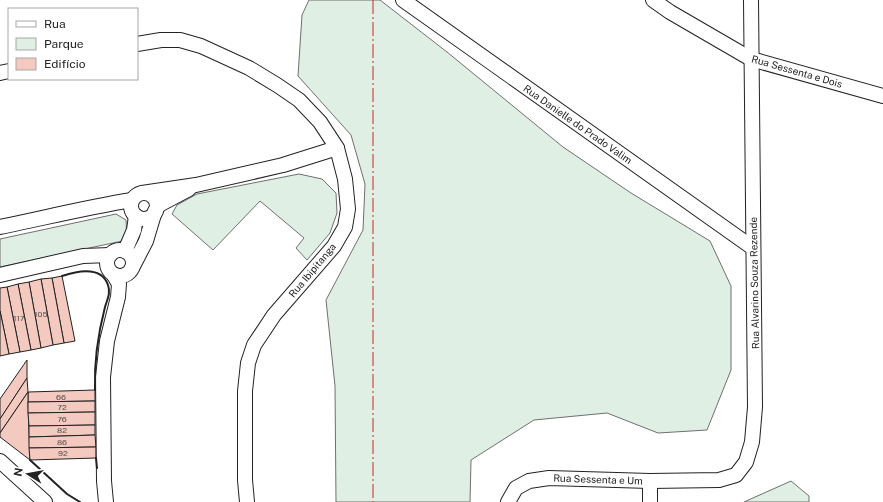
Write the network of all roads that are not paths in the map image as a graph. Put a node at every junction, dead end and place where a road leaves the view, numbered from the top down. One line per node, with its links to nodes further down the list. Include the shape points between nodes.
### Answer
1 (403, 0): 12 (street, Rua Danielle do Prado Valim)
2 (652, 0): 5 (street, Rua Sessenta e Dois)
3 (751, 0): 5 (street, Rua Alvarino Souza Rezende)
4 (138, 44): 7 (street, Rua Ibipitanga, via 180,40 202,46 249,68 299,100 320,122)
5 (751, 59): 6 (street, Rua Sessenta e Dois); 12 (street, Rua Alvarino Souza Rezende)
6 (883, 96)
7 (337, 148): 8 (street, via 283,165); 24 (street, Rua Ibipitanga, via 345,179 348,209 345,227 334,246 274,315 254,345 248,363 245,392)
8 (196, 185): 9 (street); 10 (street)
9 (136, 205): 10 (street, via 143,219); 10 (street, via 148,194 156,201); 11 (street, via 103,204); 13 (street, via 134,230)
10 (156, 209): 15 (street, via 146,242)
11 (0, 227)
12 (753, 248): 20 (street, Rua Alvarino Souza Rezende, via 755,407 752,442 746,462 736,475 719,480)
13 (125, 251): 14 (street, via 114,252); 15 (street, via 132,258)
14 (111, 266): 15 (street, via 120,276); 16 (street, via 83,256); 17 (street, via 119,284)
15 (130, 271): 17 (street, via 121,301)
16 (0, 275)
17 (113, 315): 19 (street, via 103,377)
18 (0, 461): 21 (street)
19 (104, 481): 22 (street); 23 (street)
20 (650, 481): 25 (street, Rua Sessenta e Um, via 549,478 529,481 516,488); 26 (street)
21 (45, 502)
22 (97, 502)
23 (106, 502)
24 (247, 502)
25 (508, 502)
26 (650, 502)

